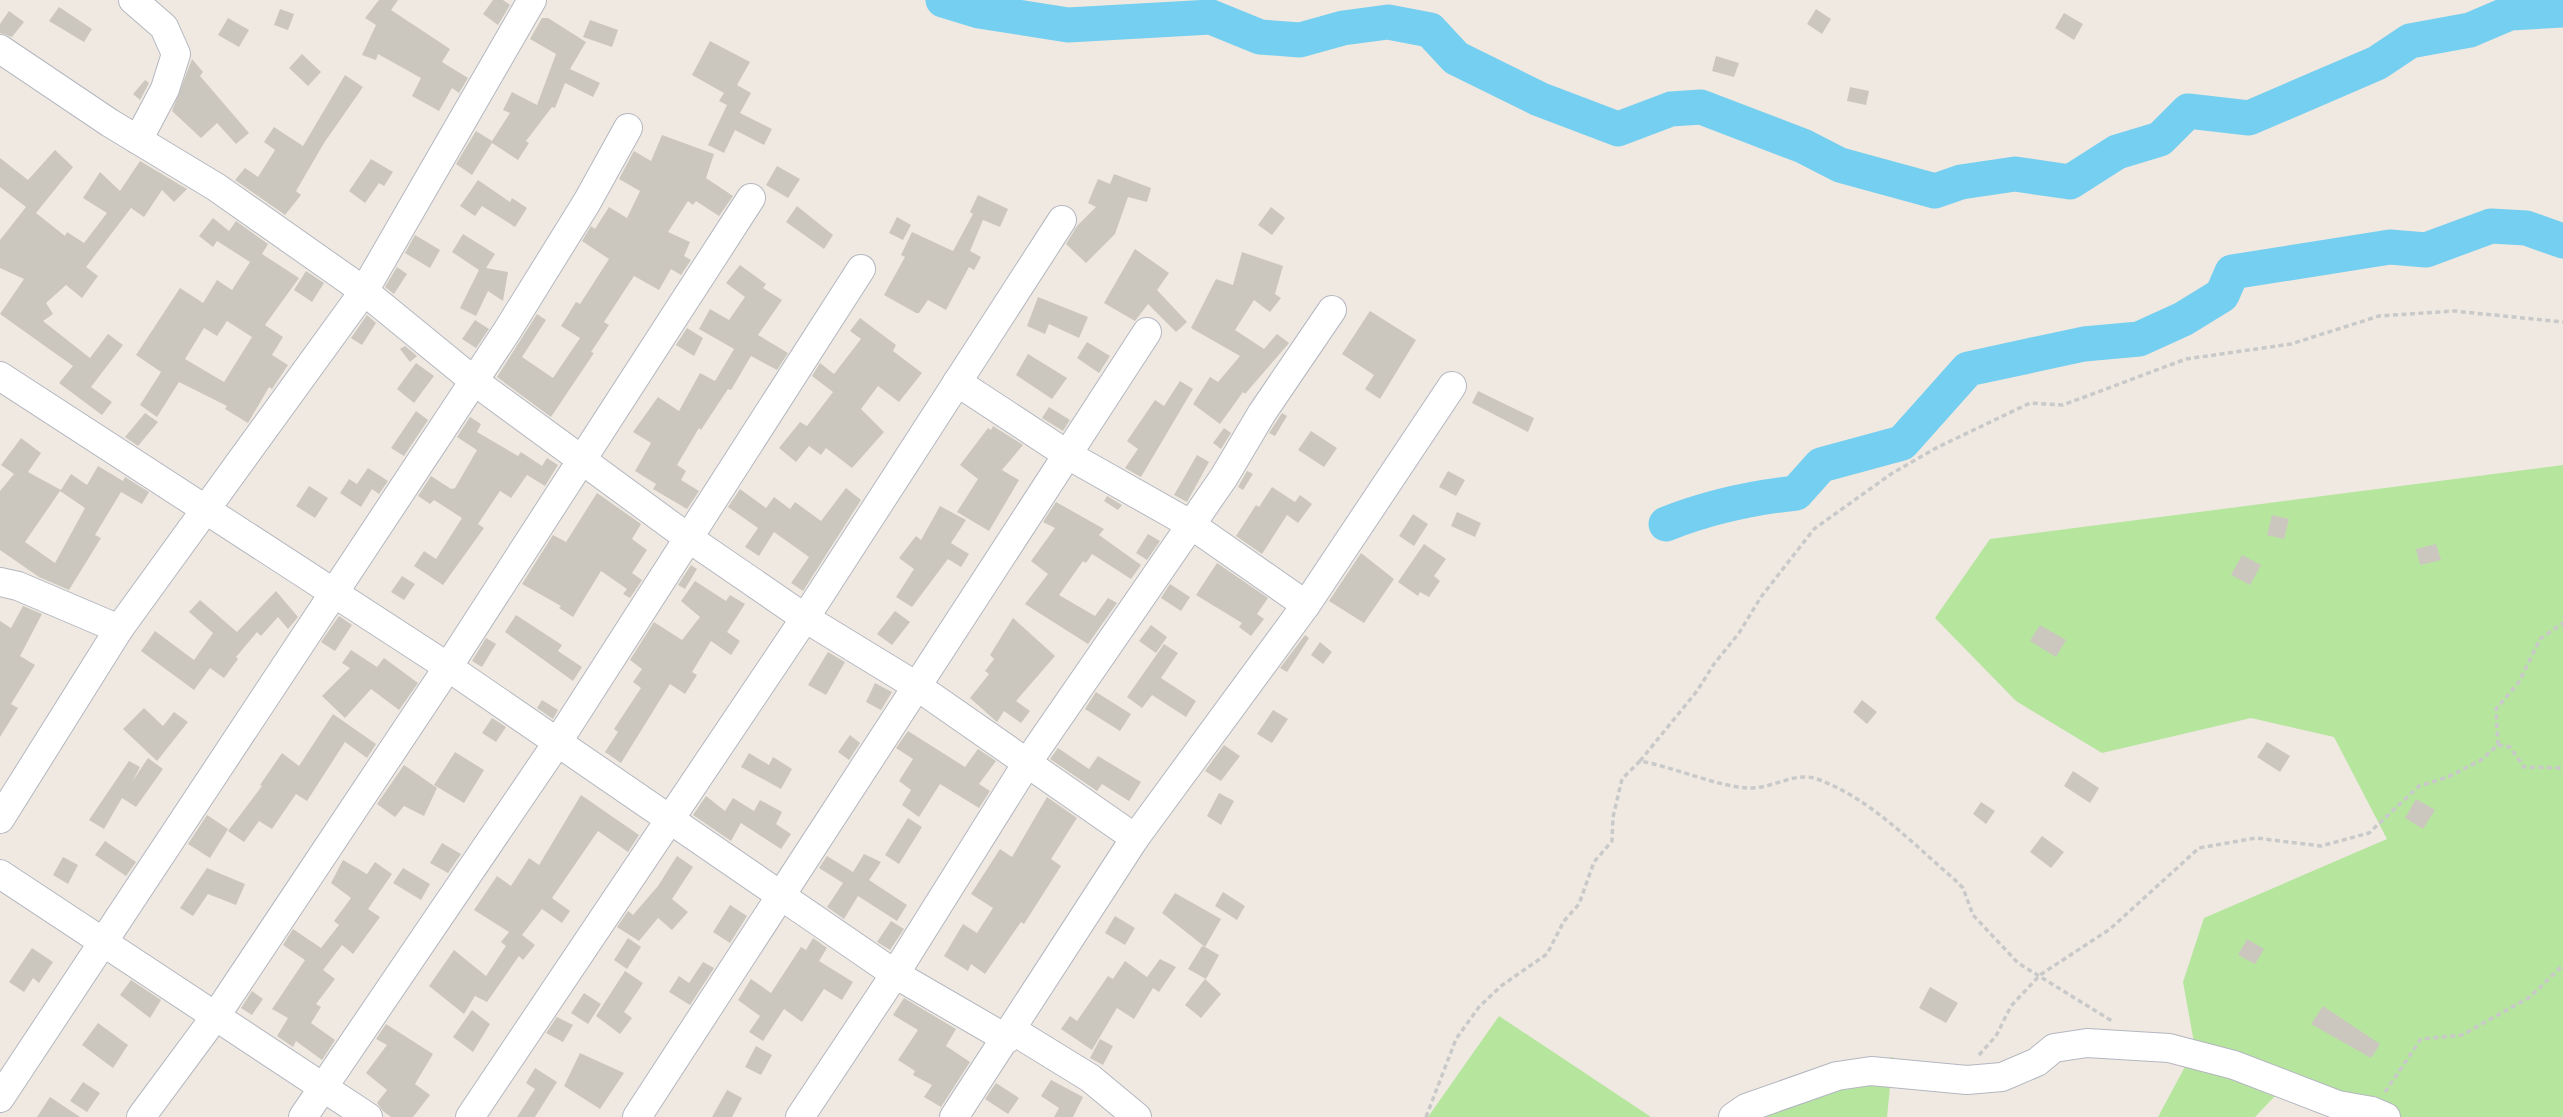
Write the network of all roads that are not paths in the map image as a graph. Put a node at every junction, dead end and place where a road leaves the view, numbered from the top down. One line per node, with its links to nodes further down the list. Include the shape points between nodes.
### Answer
1 (133, 0): 5 (street, via 164,27 176,54 165,89)
2 (532, 0): 9 (street)
3 (0, 49): 5 (street)
4 (628, 128): 13 (street)
5 (138, 140): 9 (street, via 216,187)
6 (751, 198): 17 (street)
7 (1062, 220): 14 (street)
8 (861, 269): 20 (street)
9 (364, 291): 13 (street); 18 (street)
10 (1332, 310): 19 (street)
11 (1147, 331): 16 (street)
12 (0, 376): 18 (street)
13 (474, 381): 17 (street); 22 (street)
14 (957, 382): 16 (street); 24 (street)
15 (1452, 386): 23 (street)
16 (1068, 455): 19 (street); 27 (street)
17 (583, 459): 20 (street); 26 (street)
18 (207, 513): 22 (street); 25 (street)
19 (1190, 524): 23 (street); 29 (street)
20 (687, 537): 24 (street); 28 (street)
21 (0, 582): 25 (street)
22 (334, 594): 26 (street); 35 (street)
23 (1306, 605): 32 (street)
24 (805, 618): 27 (street); 31 (street)
25 (119, 629): 30 (street)
26 (448, 667): 28 (street); 37 (street)
27 (918, 687): 29 (street); 34 (street)
28 (557, 743): 31 (street); 39 (street)
29 (1027, 763): 32 (street); 36 (street)
30 (0, 819)
31 (668, 820): 34 (street); 45 (street)
32 (1135, 838): 38 (street)
33 (0, 874): 35 (street)
34 (782, 897): 36 (street); 46 (street)
35 (103, 942): 37 (street); 40 (street)
36 (895, 974): 38 (street); 47 (street)
37 (215, 1017): 39 (street); 42 (street)
38 (1010, 1034): 48 (street); 49 (street, via 1090,1079)
39 (322, 1089): 43 (street); 44 (street)
40 (0, 1098)
41 (2379, 1114): 50 (street, via 2338,1105 2234,1065 2169,1048 2087,1043 2054,1048 2037,1062 2002,1077 1966,1080 1871,1072 1837,1076 1746,1108)
42 (141, 1117)
43 (303, 1117)
44 (368, 1117)
45 (470, 1117)
46 (637, 1117)
47 (800, 1117)
48 (954, 1117)
49 (1137, 1117)
50 (1733, 1117)

